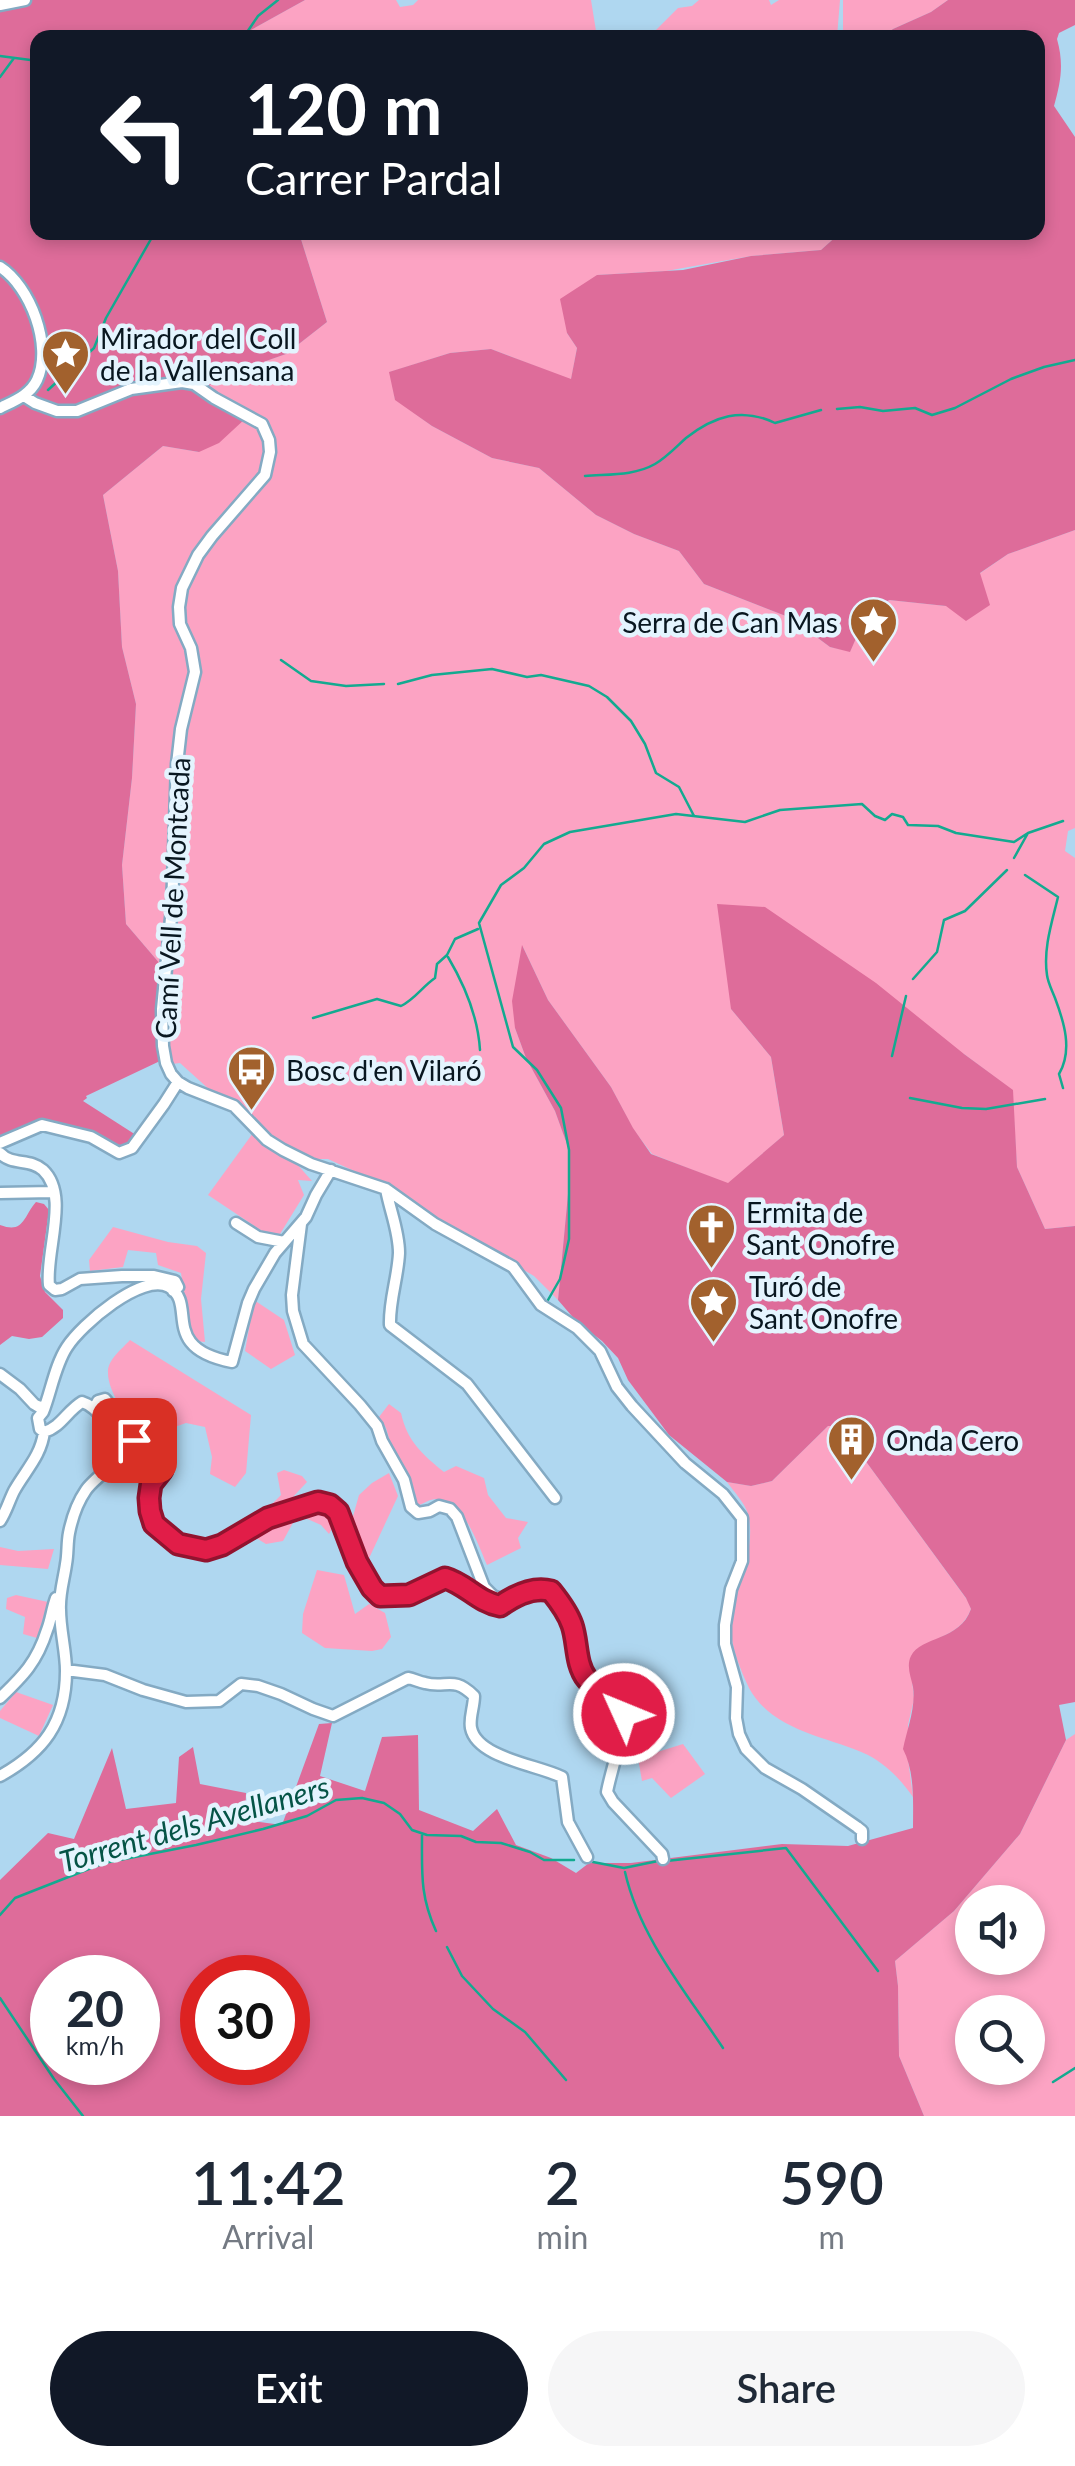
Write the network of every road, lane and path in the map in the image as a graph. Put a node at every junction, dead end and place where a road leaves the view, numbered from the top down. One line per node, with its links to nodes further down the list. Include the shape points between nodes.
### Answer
1 (25, 0): 2 (street)
2 (0, 6)
3 (0, 267): 4 (street, via 18,282 39,330 41,367)
4 (24, 396): 5 (street); 6 (street, Camí Vell de Montcada, via 58,411 77,410 130,389 194,384 262,424 269,440 265,475 198,555 179,607 195,672 177,764 162,1009 166,1064)
5 (0, 408)
6 (178, 1082): 7 (street, via 126,1152 42,1125); 9 (street, via 234,1106 283,1150)
7 (0, 1142)
8 (0, 1153): 11 (street, via 44,1171)
9 (331, 1170): 10 (street); 14 (street)
10 (386, 1189): 21 (street, via 399,1247 390,1324 468,1384); 28 (street, via 513,1267 541,1305 600,1351 617,1387 652,1429 735,1506 742,1518 742,1561 724,1625 739,1734 757,1762 862,1831)
11 (52, 1192): 12 (street); 16 (street, via 56,1217 48,1262 55,1290 80,1279 154,1276 174,1281)
12 (0, 1193)
13 (236, 1222): 15 (street, via 258,1237)
14 (302, 1224): 15 (street); 24 (street, via 292,1295 303,1344 377,1426 411,1507 418,1513 450,1509 484,1586)
15 (284, 1242): 16 (street, via 248,1302 232,1362 194,1347)
16 (173, 1291): 18 (street, via 156,1284 140,1288 80,1331 61,1358)
17 (0, 1374): 18 (street)
18 (45, 1406): 20 (street, via 38,1418)
19 (94, 1407): 20 (street, via 74,1406); 23 (street, via 118,1449 77,1505); 24 (street, via 105,1399 134,1440 164,1460 151,1484 150,1511 154,1524 178,1544 206,1550 318,1502 338,1512 357,1562 380,1596 409,1595 445,1578 492,1605)
20 (44, 1432): 22 (street)
21 (555, 1498)
22 (0, 1521)
23 (62, 1588): 25 (street); 26 (street, via 34,1662)
24 (507, 1601): 30 (street, via 531,1590 551,1591 572,1622 587,1679 623,1700 608,1792)
25 (66, 1670): 27 (street, via 51,1733); 29 (street, via 105,1674 186,1702 219,1701 241,1684 258,1686 332,1716 408,1678 459,1684 474,1696 471,1727 482,1746 562,1777 568,1822)
26 (0, 1698)
27 (0, 1776)
28 (862, 1839)
29 (587, 1857)
30 (662, 1859)

